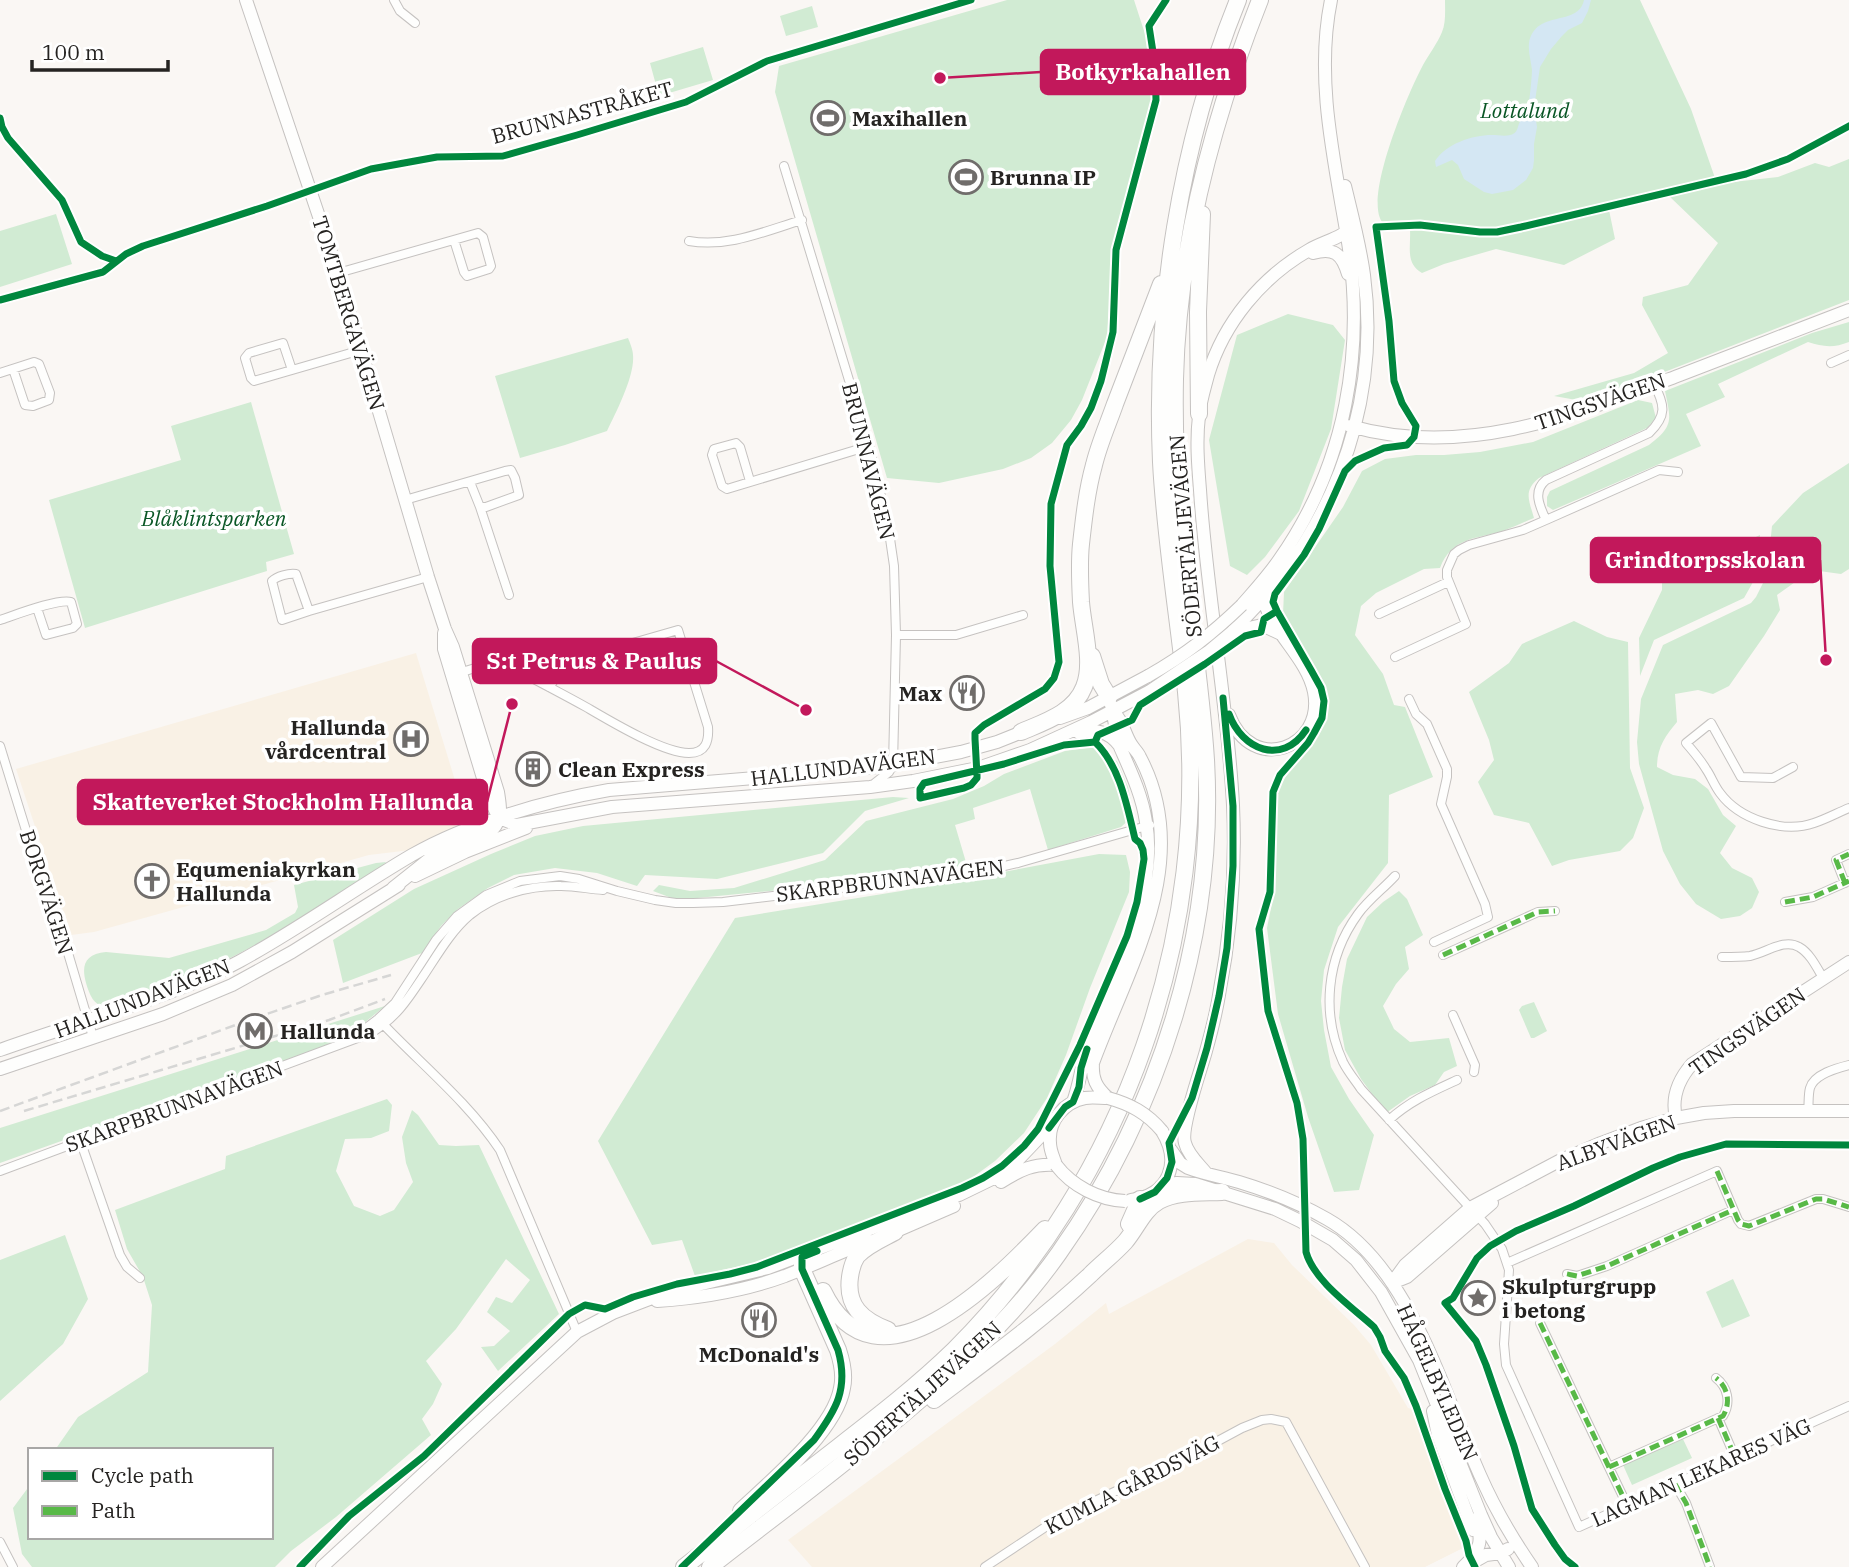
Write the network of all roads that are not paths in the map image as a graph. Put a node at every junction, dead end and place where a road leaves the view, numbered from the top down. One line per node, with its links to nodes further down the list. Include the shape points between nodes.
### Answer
1 (246, 0): 15 (main road, TOMTBERGAVÄGEN)
2 (394, 0): 6 (street)
3 (1238, 0): 14 (highway, via 1200,115)
4 (1260, 0): 8 (highway, SÖDERTÄLJEVÄGEN, via 1217,120)
5 (1331, 0): 10 (main road, HALLUNDAVÄGEN, via 1325,84 1340,204)
6 (415, 23)
7 (784, 166): 9 (street, BRUNNAVÄGEN)
8 (1205, 169): 25 (highway); 129 (highway, SÖDERTÄLJEVÄGEN, via 1180,306 1175,459 1201,697 1206,825 1193,943 1175,1015 1122,1148 1059,1252 986,1340)
9 (802, 220): 12 (street, via 721,243); 28 (street, BRUNNAVÄGEN)
10 (1350, 228): 13 (main road); 16 (main road, HALLUNDAVÄGEN); 27 (main road, HALLUNDAVÄGEN, via 1364,274 1367,338)
11 (454, 240): 11 (street, via 481,234 489,270 467,276); 15 (street)
12 (690, 241)
13 (1290, 263): 16 (main road, via 1332,251 1344,262); 25 (main road, via 1253,295 1224,337)
14 (1169, 266): 48 (highway, via 1094,462 1080,548); 108 (highway, via 1160,377 1161,460 1186,694 1190,824 1172,952 1157,1009 1112,1125)
15 (338, 273): 18 (main road, TOMTBERGAVÄGEN)
16 (1352, 286): 26 (main road, HALLUNDAVÄGEN, via 1350,379)
17 (1849, 310): 24 (main road, TINGSVÄGEN)
18 (361, 350): 22 (street); 32 (main road, TOMTBERGAVÄGEN)
19 (1849, 355): 20 (street)
20 (1831, 363)
21 (13, 369): 21 (street, via 25,405 49,400 39,364); 23 (street)
22 (292, 370): 22 (street, via 284,343 245,358 254,381)
23 (0, 373)
24 (1654, 384): 27 (main road, TINGSVÄGEN, via 1546,422 1498,432 1431,438); 34 (street, via 1664,408 1660,423 1649,433 1541,484 1539,505)
25 (1199, 414): 52 (main road, via 1203,528)
26 (1342, 423): 27 (main road, TINGSVÄGEN); 36 (main road, HALLUNDAVÄGEN, via 1311,507)
27 (1356, 427): 39 (main road, HALLUNDAVÄGEN, via 1322,511 1288,569)
28 (869, 446): 31 (street); 46 (street, BRUNNAVÄGEN, via 894,566)
29 (1678, 471): 34 (street, via 1659,470)
30 (470, 481): 32 (street); 33 (street); 33 (street, via 511,470 515,478 519,495)
31 (750, 481): 31 (street, via 727,489 722,486 714,449 736,443)
32 (405, 500): 35 (main road, TOMTBERGAVÄGEN)
33 (480, 507): 38 (street)
34 (1546, 520): 37 (street, via 1459,550 1450,561)
35 (428, 577): 41 (street); 50 (main road, TOMTBERGAVÄGEN, via 453,647)
36 (1265, 578): 39 (main road); 55 (main road, HALLUNDAVÄGEN, bridge, via 1201,643)
37 (1448, 582): 42 (street); 49 (street, via 1466,624)
38 (509, 595)
39 (1263, 599): 45 (main road, HALLUNDAVÄGEN); 47 (main road)
40 (37, 608): 40 (street, via 46,635 77,624 68,600); 44 (street)
41 (309, 611): 41 (street, via 296,574 272,581 282,620)
42 (1378, 614)
43 (1023, 615): 46 (street, via 956,635)
44 (0, 620)
45 (1232, 632): 47 (main road, via 1262,625); 54 (main road, HALLUNDAVÄGEN, bridge)
46 (896, 635): 61 (street, BRUNNAVÄGEN)
47 (1282, 635): 52 (main road, via 1314,692 1314,712 1300,738 1269,750 1248,743 1232,722)
48 (1086, 637): 55 (highway); 56 (highway, via 1087,673 1076,702)
49 (1395, 657)
50 (457, 674): 51 (street, via 491,663 505,664); 65 (main road, TOMTBERGAVÄGEN)
51 (549, 687): 51 (street, via 654,743 689,753 706,746 709,738 678,630 570,661)
52 (1223, 698): 93 (main road, via 1233,806 1227,948)
53 (1409, 699): 78 (street, via 1427,724 1447,769 1441,804 1488,912 1488,917)
54 (1135, 700): 55 (main road, HALLUNDAVÄGEN); 60 (main road, via 1127,716)
55 (1111, 704): 56 (main road, HALLUNDAVÄGEN); 58 (main road); 59 (main road, HALLUNDAVÄGEN); 60 (main road)
56 (1021, 732): 61 (main road, HALLUNDAVÄGEN, via 961,752)
57 (0, 748): 84 (street, BORGVÄGEN)
58 (1121, 748): 59 (main road, via 1109,734 1092,731); 70 (main road)
59 (1033, 749): 63 (main road, HALLUNDAVÄGEN, via 978,768)
60 (1140, 756): 70 (main road, via 1159,809)
61 (892, 765): 63 (street); 64 (street, via 885,777); 66 (main road, HALLUNDAVÄGEN)
62 (1793, 767): 67 (street, via 1773,778 1741,777 1711,723 1686,743 1720,794 1756,820 1800,826)
63 (913, 781): 64 (main road, HALLUNDAVÄGEN)
64 (870, 786): 69 (main road, HALLUNDAVÄGEN, via 612,807)
65 (493, 795): 66 (main road, via 519,805); 68 (main road, TOMTBERGAVÄGEN); 71 (main road, via 484,817)
66 (576, 795): 68 (main road, HALLUNDAVÄGEN)
67 (1849, 808)
68 (499, 818): 69 (main road, HALLUNDAVÄGEN, via 517,825); 71 (main road, HALLUNDAVÄGEN); 75 (main road, HALLUNDAVÄGEN, via 493,829 432,857)
69 (550, 820): 75 (main road, HALLUNDAVÄGEN, via 465,852)
70 (1153, 824): 85 (street, SKARPBRUNNAVÄGEN, via 1018,863 957,874 703,903 562,886 525,889 470,915 402,1008); 92 (main road, via 1162,842 1157,886 1136,960 1093,1062); 94 (main road, via 1141,903 1086,1052)
71 (454, 835): 84 (main road, HALLUNDAVÄGEN, via 413,855 238,962)
72 (1849, 854): 74 (street, via 1836,860)
73 (1395, 876): 98 (street, LAGMAN LEKARES VÄG, via 1358,914 1341,943 1329,1003 1344,1064)
74 (1847, 882): 76 (street, via 1813,897)
75 (393, 888): 86 (main road, HALLUNDAVÄGEN, via 232,985)
76 (1785, 902)
77 (1555, 911): 79 (street, via 1538,912)
78 (1434, 942)
79 (1443, 956)
80 (1722, 957): 82 (street, via 1752,956 1781,945 1799,946)
81 (1849, 962): 82 (main road, TINGSVÄGEN)
82 (1824, 978): 97 (main road, TINGSVÄGEN, via 1692,1064 1678,1084)
83 (1453, 1015): 90 (street)
84 (87, 1020): 86 (street, BORGVÄGEN); 87 (main road, HALLUNDAVÄGEN)
85 (381, 1022): 100 (street, SKARPBRUNNAVÄGEN, via 371,1033); 121 (street, via 469,1110 500,1150)
86 (93, 1037): 89 (main road, HALLUNDAVÄGEN)
87 (0, 1050)
88 (1849, 1065): 96 (street, via 1813,1082)
89 (0, 1069)
90 (1474, 1072)
91 (1457, 1080): 98 (street, via 1405,1106)
92 (1099, 1095): 94 (main road); 101 (main road, bridge, via 1146,1115)
93 (1192, 1098): 101 (main road); 104 (main road, via 1184,1143)
94 (1073, 1102): 99 (main road)
95 (1849, 1111): 96 (main road, ALBYVÄGEN)
96 (1808, 1112): 97 (main road, ALBYVÄGEN, via 1734,1111)
97 (1676, 1118): 111 (main road, ALBYVÄGEN, via 1559,1161)
98 (1389, 1120): 111 (street, LAGMAN LEKARES VÄG)
99 (1052, 1124): 102 (main road, via 1049,1144); 115 (main road, via 1014,1164 979,1186)
100 (80, 1140): 103 (street, SKARPBRUNNAVÄGEN); 117 (street, via 120,1255)
101 (1170, 1147): 104 (main road, HÅGELBYLEDEN, via 1180,1163); 105 (main road, via 1170,1169)
102 (1056, 1165): 107 (main road, bridge, via 1084,1190 1108,1199); 112 (main road, via 1023,1169)
103 (0, 1171)
104 (1206, 1173): 118 (main road, HÅGELBYLEDEN, via 1269,1191 1327,1219 1359,1242)
105 (1161, 1186): 106 (main road, HÅGELBYLEDEN, via 1195,1184); 107 (main road)
106 (1222, 1192): 113 (highway, via 1163,1199 1148,1209 1125,1242); 119 (main road, HÅGELBYLEDEN, via 1275,1209 1333,1240)
107 (1132, 1200): 113 (highway, via 1127,1228)
108 (1070, 1202): 122 (highway, via 980,1291 932,1322); 138 (highway, via 1039,1252 953,1351)
109 (1849, 1206): 110 (street, via 1816,1199 1749,1226 1741,1224)
110 (1732, 1210): 114 (street, via 1717,1171); 116 (street, via 1607,1266 1577,1276)
111 (1474, 1212): 114 (street, LAGMAN LEKARES VÄG, via 1497,1240); 118 (main road, ALBYVÄGEN, via 1405,1265)
112 (894, 1232): 115 (main road); 122 (highway, via 857,1257 849,1293 863,1317 886,1330)
113 (1107, 1258): 129 (highway, via 1040,1319)
114 (1507, 1263): 132 (street, LAGMAN LEKARES VÄG, via 1506,1365 1579,1527)
115 (805, 1264): 121 (main road, via 668,1292); 122 (highway, via 832,1309 851,1326 887,1336); 138 (highway, via 840,1357 839,1399 814,1440)
116 (1567, 1274)
117 (140, 1278)
118 (1392, 1283): 119 (main road, ALBYVÄGEN); 134 (main road, HÅGELBYLEDEN, via 1429,1350 1492,1502)
119 (1381, 1292): 123 (main road, HÅGELBYLEDEN)
120 (1540, 1322): 130 (street)
121 (577, 1332): 137 (main road)
122 (904, 1333)
123 (1419, 1360): 126 (main road); 135 (main road, HÅGELBYLEDEN)
124 (1716, 1378): 127 (street, via 1729,1398 1726,1411)
125 (1849, 1406): 128 (street, LAGMAN LEKARES VÄG)
126 (1433, 1411): 142 (main road, via 1437,1435 1474,1533 1468,1555); 143 (main road, via 1480,1533 1476,1554)
127 (1718, 1418): 128 (street); 130 (street)
128 (1735, 1457): 131 (street, LAGMAN LEKARES VÄG)
129 (841, 1466): 139 (highway, SÖDERTÄLJEVÄGEN)
130 (1609, 1467): 132 (street)
131 (1675, 1484): 132 (street, LAGMAN LEKARES VÄG); 147 (street)
132 (1626, 1505)
133 (0, 1542): 136 (street)
134 (1517, 1544): 135 (main road); 146 (main road, HÅGELBYLEDEN)
135 (1501, 1553): 143 (main road); 144 (main road); 145 (main road, HÅGELBYLEDEN)
136 (13, 1567)
137 (322, 1567)
138 (683, 1567)
139 (710, 1567)
140 (985, 1567): 141 (street, KUMLA GÅRDSVÄG, via 1059,1518 1253,1423 1271,1419 1286,1422)
141 (1365, 1567)
142 (1452, 1567)
143 (1463, 1567)
144 (1492, 1567)
145 (1509, 1567)
146 (1532, 1567)
147 (1710, 1567)

